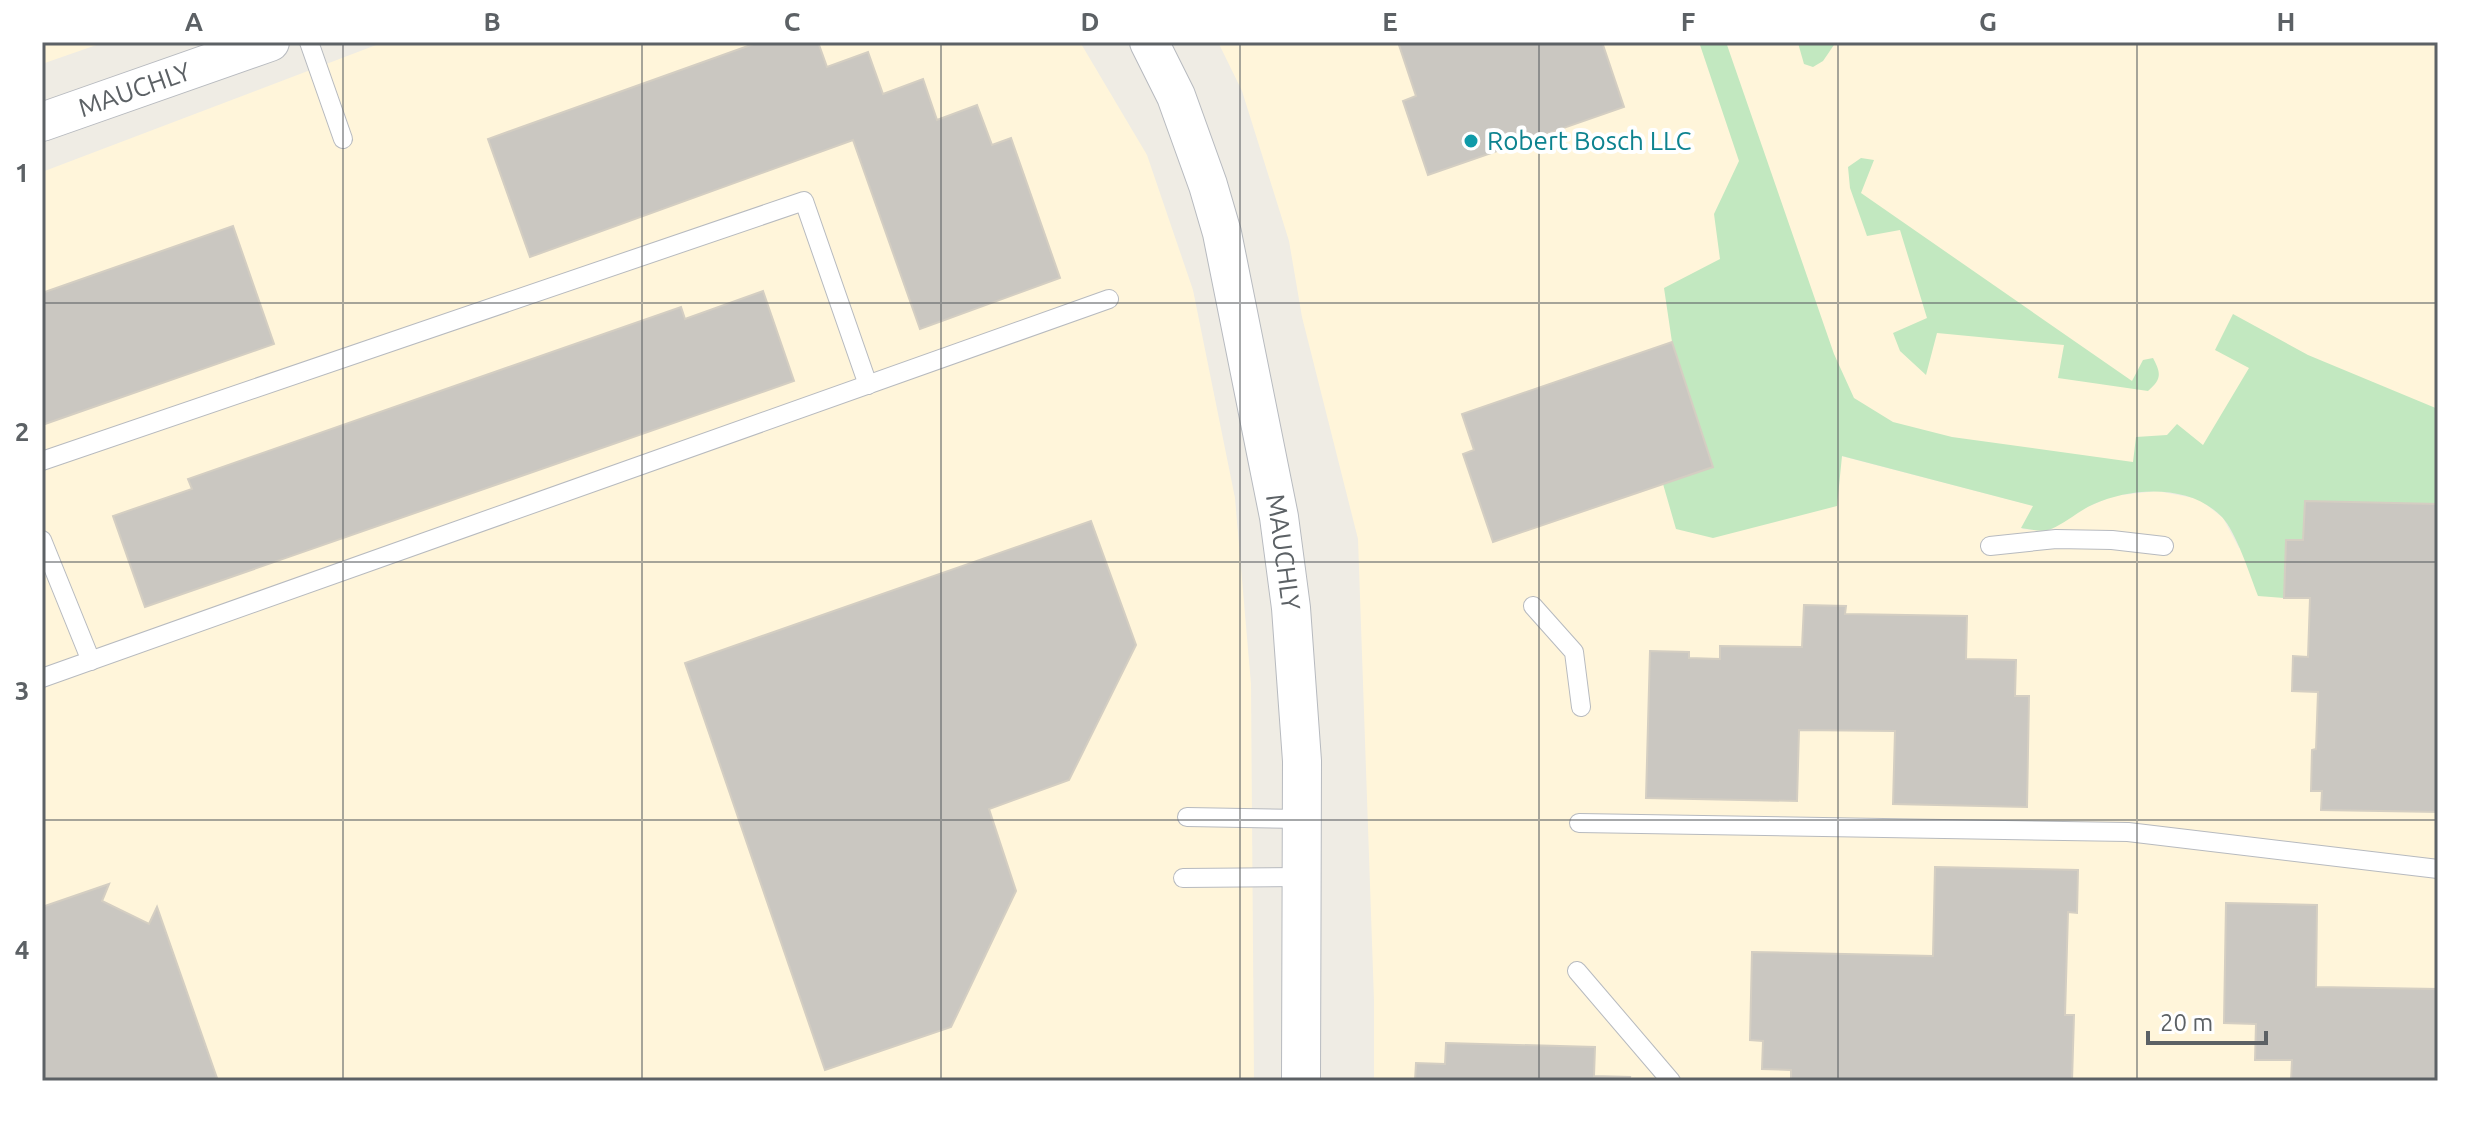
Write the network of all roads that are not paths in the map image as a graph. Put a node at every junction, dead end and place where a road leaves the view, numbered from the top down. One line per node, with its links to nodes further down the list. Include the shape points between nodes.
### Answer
1 (270, 42): 4 (street, MAUCHLY)
2 (309, 42): 5 (lane)
3 (1149, 42): 17 (street, MAUCHLY, via 1176,96 1222,233 1279,517 1295,663)
4 (42, 122)
5 (343, 139)
6 (1109, 299): 7 (lane)
7 (868, 385): 8 (lane, via 804,201); 13 (lane)
8 (42, 461)
9 (42, 540): 13 (lane)
10 (1990, 546): 11 (lane, via 2056,539)
11 (2164, 546)
12 (1533, 606): 15 (lane, via 1574,652)
13 (91, 661): 14 (lane)
14 (42, 678)
15 (1581, 707)
16 (1187, 817): 17 (lane)
17 (1301, 819): 20 (street, MAUCHLY)
18 (1579, 823): 19 (lane, via 2128,832)
19 (2438, 869)
20 (1302, 877): 21 (lane); 23 (street, MAUCHLY)
21 (1183, 878)
22 (1577, 971): 24 (lane)
23 (1301, 1081)
24 (1671, 1081)

